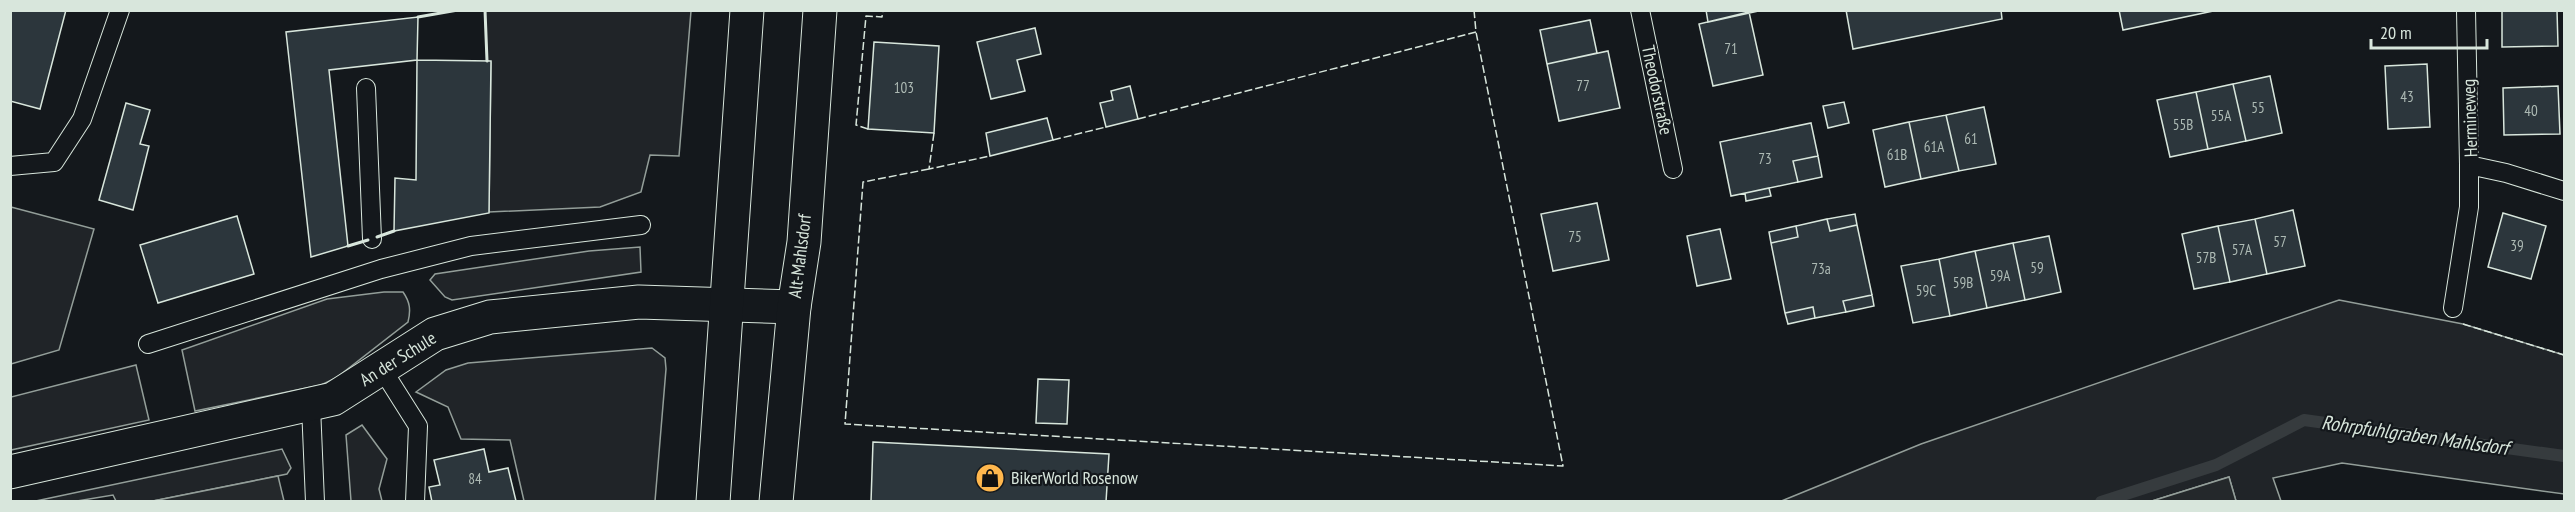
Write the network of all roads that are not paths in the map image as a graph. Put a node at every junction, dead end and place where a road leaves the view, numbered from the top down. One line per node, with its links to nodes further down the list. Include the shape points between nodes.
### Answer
1 (120, 10): 8 (lane, via 82,119 54,162)
2 (747, 10): 13 (main road)
3 (820, 10): 14 (main road, Alt-Mahlsdorf, via 804,242)
4 (1640, 10): 9 (lane, Theodorstraße)
5 (2466, 10): 7 (lane, Hermineweg)
6 (366, 88): 12 (lane)
7 (2469, 165): 10 (lane, Hermineweg); 15 (lane, via 2469,207)
8 (10, 166)
9 (1673, 169)
10 (2565, 191)
11 (641, 225): 16 (lane, via 450,251 371,272)
12 (372, 239)
13 (728, 304): 14 (main road, An der Schule); 17 (main road, An der Schule, via 639,302 490,317 435,334); 22 (main road)
14 (794, 307): 23 (main road, Alt-Mahlsdorf)
15 (2453, 308)
16 (148, 344)
17 (382, 369): 18 (main road, An der Schule, via 333,399); 21 (lane, via 418,426)
18 (311, 406): 19 (main road, An der Schule); 20 (lane)
19 (10, 472)
20 (315, 501)
21 (416, 501)
22 (713, 501)
23 (777, 501)

